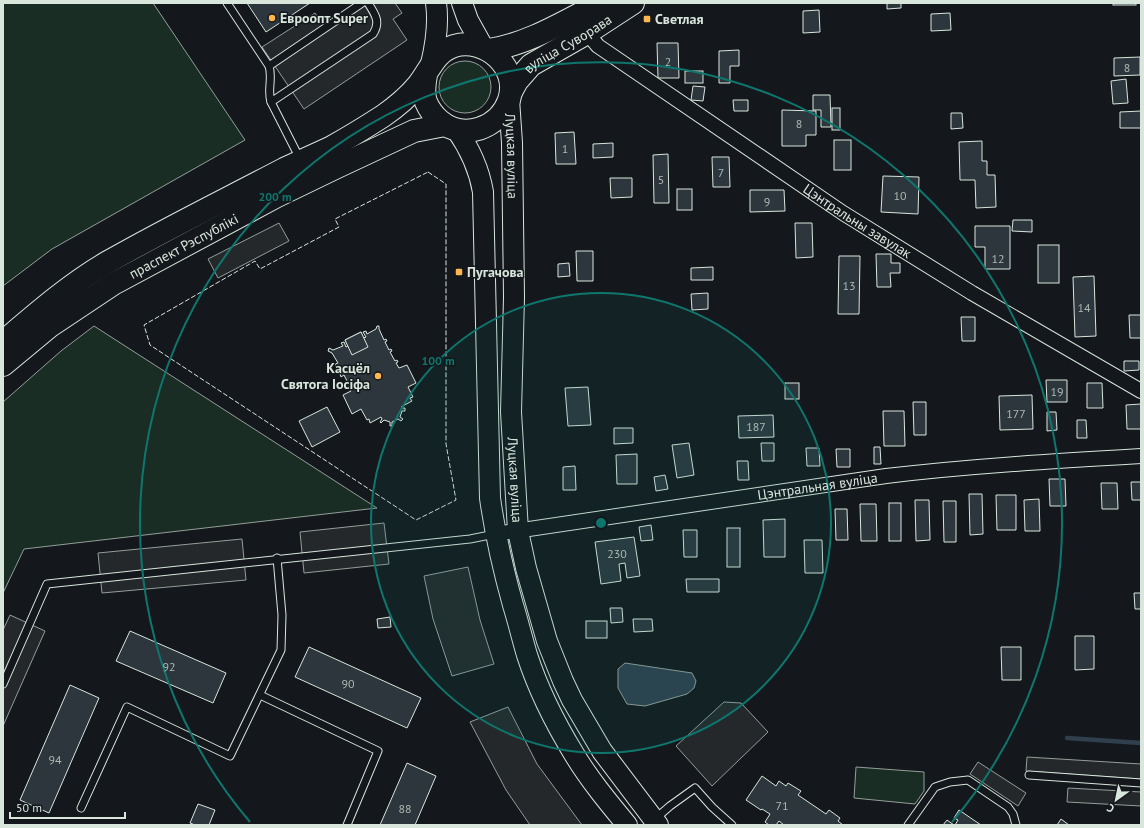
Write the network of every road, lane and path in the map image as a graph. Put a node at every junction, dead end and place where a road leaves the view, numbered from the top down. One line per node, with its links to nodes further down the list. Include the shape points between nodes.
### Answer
1 (227, 3): 10 (lane)
2 (362, 3): 10 (lane)
3 (368, 3): 13 (lane, via 378,24 373,34)
4 (436, 3): 11 (street, via 437,34)
5 (462, 3): 9 (street, via 468,20)
6 (601, 3): 9 (main road, вуліца Суворава, via 528,39 508,47)
7 (633, 3): 8 (main road, вуліца Суворава)
8 (586, 33): 12 (main road, вуліца Суворава, via 531,66 520,76); 18 (street, Цэнтральны завулак, via 598,46 844,213 972,293)
9 (486, 49): 11 (main road, праспект Рэспублікі, via 469,44 454,46 441,53); 12 (main road, via 499,58 506,68 510,80)
10 (269, 66): 13 (lane)
11 (428, 70): 14 (main road, via 424,89 427,103 434,116); 15 (main road, праспект Рэспублікі, via 408,96 389,112 346,139)
12 (510, 96): 14 (main road, праспект Рэспублікі, via 504,111 495,122 469,131); 20 (street, Луцкая вуліца, via 514,297 512,412)
13 (271, 102): 15 (lane)
14 (450, 127): 17 (main road, праспект Рэспублікі, via 414,131 277,196 113,284 50,326); 21 (street, Луцкая вуліца, via 469,148 479,171 483,192 490,498)
15 (300, 161): 16 (main road, праспект Рэспублікі, via 107,263 42,309)
16 (3, 342)
17 (3, 365)
18 (1141, 390)
19 (1141, 456): 20 (street, Цэнтральная вуліца, via 944,469)
20 (518, 531): 21 (street, Цэнтральная вуліца); 28 (street, Луцкая вуліца, via 547,641 563,681 602,751)
21 (495, 534): 22 (lane, via 470,539); 30 (street, Луцкая вуліца, via 527,655 542,692 574,754)
22 (277, 558): 23 (lane, via 47,584); 24 (lane, via 282,615 281,650)
23 (3, 684)
24 (260, 695): 27 (lane, via 230,756 127,707); 29 (lane, via 378,750)
25 (1029, 775): 26 (lane)
26 (1141, 783)
27 (81, 808)
28 (656, 823): 31 (lane, via 670,806 695,788 712,808)
29 (347, 825)
30 (626, 825)
31 (732, 825)
32 (908, 825): 33 (lane, via 936,787 968,780 1008,807)
33 (1016, 825)

